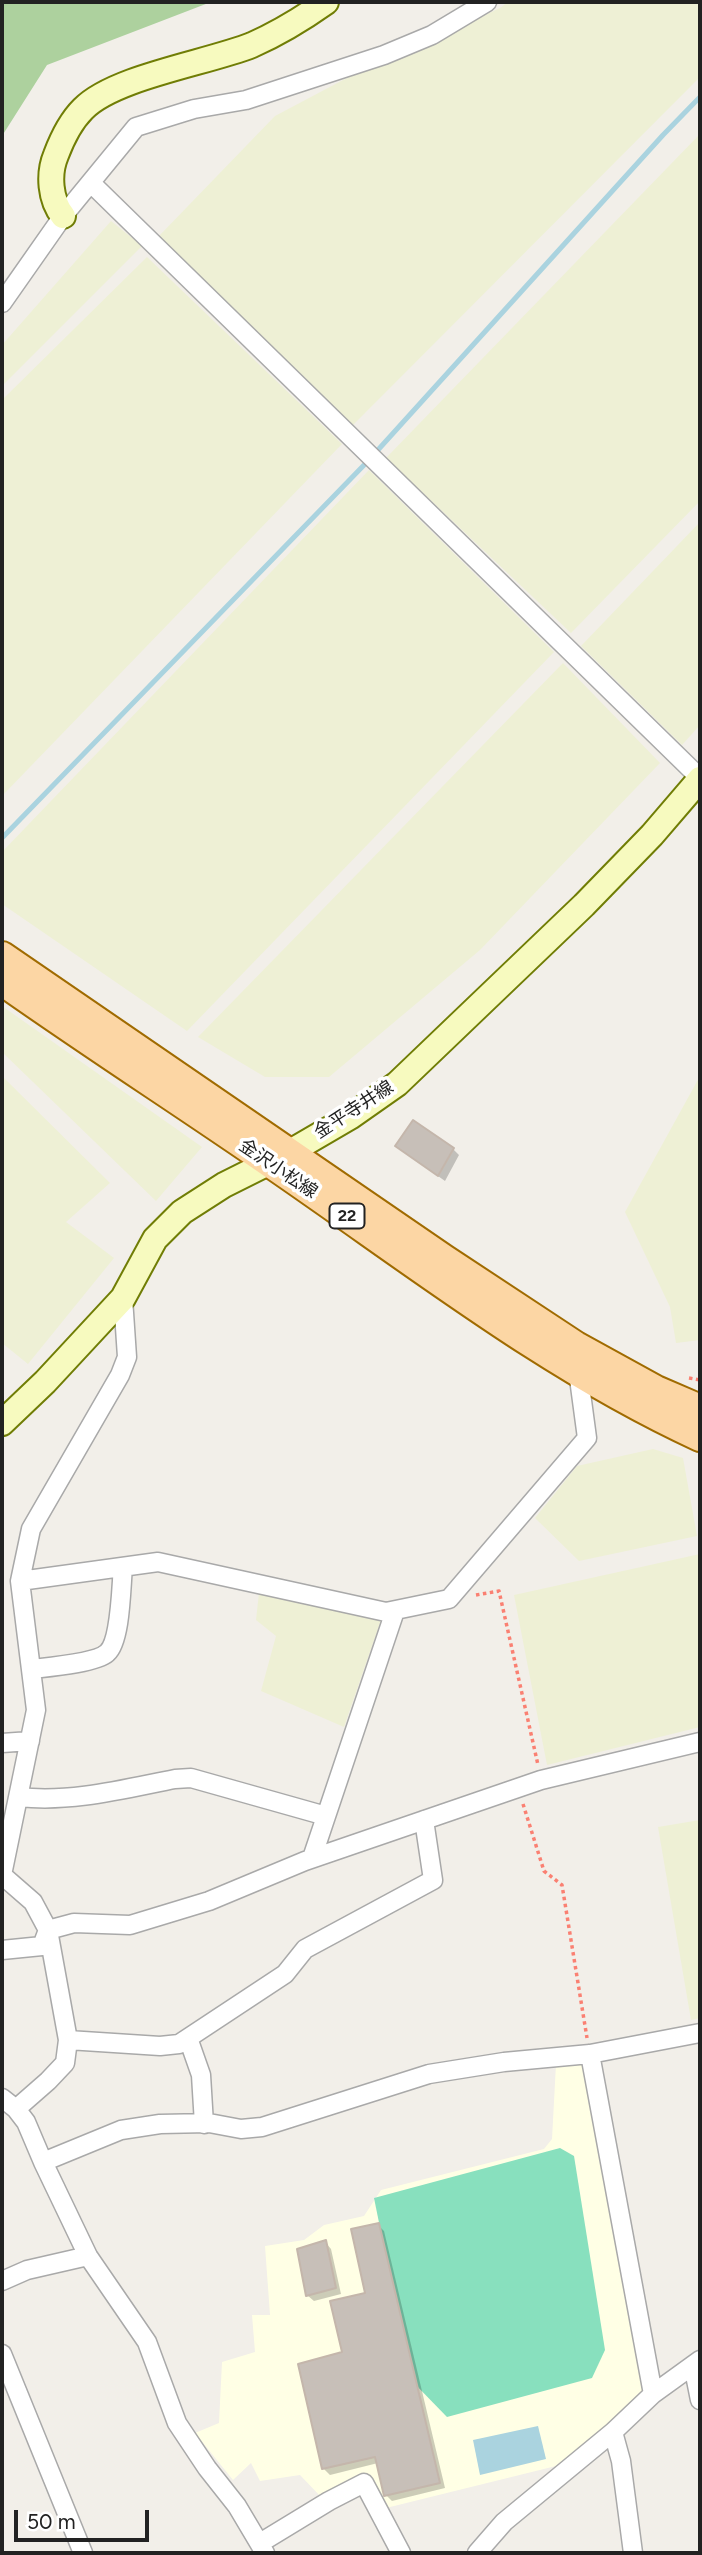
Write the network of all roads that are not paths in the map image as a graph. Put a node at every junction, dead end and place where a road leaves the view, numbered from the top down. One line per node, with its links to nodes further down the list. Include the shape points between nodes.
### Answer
1 (326, 2): 4 (main road, via 293,26 251,45 140,79 102,94 82,109 64,135 51,167 54,205)
2 (486, 2): 3 (street, via 432,35 384,55 246,100 194,109 136,127)
3 (91, 183): 4 (street); 6 (street)
4 (62, 216): 5 (street)
5 (2, 303)
6 (700, 779): 9 (main road, 金平寺井線, via 584,905 397,1084)
7 (2, 956): 9 (main road, 金沢小松線 / 22)
8 (2, 981): 9 (main road, 金沢小松線 / 22)
9 (280, 1158): 10 (main road, 金平寺井線, via 182,1212 155,1239); 11 (main road, 金沢小松線 / 22, via 500,1324); 12 (main road, 金沢小松線 / 22, via 576,1346)
10 (123, 1298): 13 (main road, 金平寺井線); 16 (street, via 127,1357 31,1529)
11 (578, 1371): 14 (main road, 金沢小松線 / 22, via 650,1414); 17 (street, via 587,1438 449,1599)
12 (700, 1409)
13 (2, 1423)
14 (700, 1437)
15 (123, 1567): 16 (street); 17 (street, via 158,1562); 18 (street, via 115,1641 107,1654)
16 (20, 1581): 18 (street)
17 (395, 1611): 23 (street)
18 (32, 1669): 19 (street, via 36,1710)
19 (30, 1741): 21 (street); 22 (street)
20 (700, 1742): 24 (street, via 541,1780)
21 (2, 1743)
22 (19, 1797): 23 (street, via 70,1798 191,1778); 26 (street, via 2,1875 33,1902)
23 (326, 1816): 25 (street)
24 (424, 1820): 25 (street); 29 (street, via 433,1880 305,1948 285,1974)
25 (312, 1858): 26 (street, via 209,1900 130,1925 74,1923)
26 (48, 1930): 27 (street, via 42,1946); 30 (street)
27 (2, 1951)
28 (700, 2033): 31 (street)
29 (187, 2038): 30 (street, via 160,2046); 33 (street, via 201,2074)
30 (68, 2040): 32 (street, via 65,2063 48,2081)
31 (590, 2054): 33 (street, via 429,2074 262,2127); 39 (street)
32 (9, 2104): 34 (street, via 26,2122)
33 (204, 2124): 34 (street, via 121,2130)
34 (43, 2162): 35 (street)
35 (89, 2256): 36 (street, via 27,2270); 42 (street, via 147,2342 177,2423)
36 (2, 2281)
37 (2, 2354): 43 (street)
38 (697, 2363): 39 (street); 40 (street)
39 (653, 2394): 41 (street)
40 (700, 2400)
41 (613, 2432): 45 (street, via 504,2522); 46 (street)
42 (262, 2548): 44 (street, via 329,2501 364,2483)
43 (83, 2553)
44 (401, 2553)
45 (477, 2553)
46 (634, 2553)

